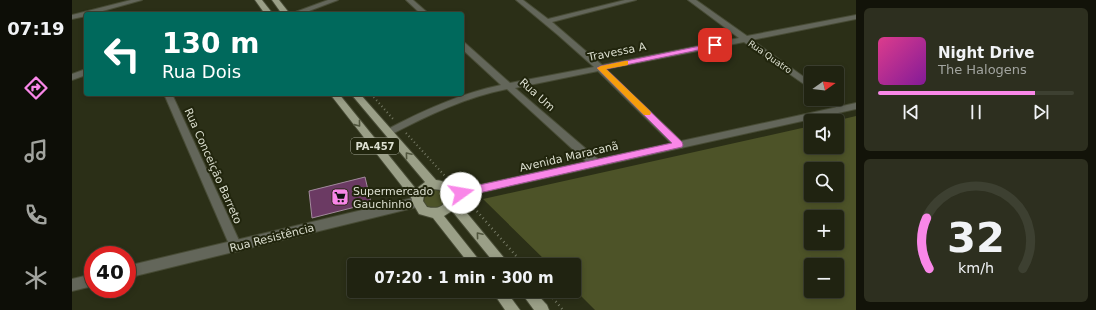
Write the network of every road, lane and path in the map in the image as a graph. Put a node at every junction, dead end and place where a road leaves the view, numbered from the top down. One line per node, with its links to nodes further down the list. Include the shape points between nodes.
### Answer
1 (139, 0): 10 (street)
2 (258, 0): 12 (main road)
3 (275, 0): 13 (main road)
4 (335, 0): 14 (street)
5 (409, 0): 15 (street)
6 (519, 0): 19 (street)
7 (633, 0): 9 (street)
8 (691, 0): 20 (street, Rua Quatro)
9 (623, 1): 19 (street)
10 (123, 5): 11 (street)
11 (91, 12)
12 (267, 12)
13 (284, 12)
14 (300, 12)
15 (423, 12)
16 (84, 13): 17 (street)
17 (72, 16)
18 (856, 17): 20 (street, Travessa A)
19 (548, 21): 22 (street)
20 (744, 39): 22 (street, Travessa A); 25 (street, Rua Quatro)
21 (464, 47): 26 (street, Rua Um)
22 (601, 68): 26 (street, Travessa A); 34 (street)
23 (84, 73): 24 (street)
24 (72, 76)
25 (804, 81)
26 (510, 86): 33 (street, Travessa A, via 449,103); 35 (street, Rua Um)
27 (169, 96): 40 (street, Rua Conceição Barreto)
28 (336, 96): 38 (main road, PA-457, one-way to 38)
29 (357, 96): 33 (main road, PA-457)
30 (839, 106): 32 (street)
31 (856, 106): 32 (street, Avenida Maracanã)
32 (843, 109): 34 (street, Avenida Maracanã)
33 (389, 132): 36 (main road, PA-457, one-way to 33)
34 (679, 145): 35 (street, Avenida Maracanã)
35 (595, 163): 37 (street, Avenida Maracanã)
36 (433, 184): 37 (main road, PA-457, via 445,187); 38 (main road, via 422,189)
37 (452, 199): 39 (main road, via 447,209); 42 (main road, PA-457, one-way to 37)
38 (417, 200): 39 (main road, PA-457, via 423,211); 40 (street, Rua Resistência)
39 (436, 214): 41 (main road, PA-457)
40 (236, 247): 43 (street, Rua Resistência)
41 (471, 258)
42 (498, 258)
43 (136, 270)
44 (84, 282): 45 (street)
45 (72, 285)
46 (504, 298): 49 (main road)
47 (532, 298): 50 (main road)
48 (553, 298): 51 (path)
49 (513, 310)
50 (542, 310)
51 (563, 310)

